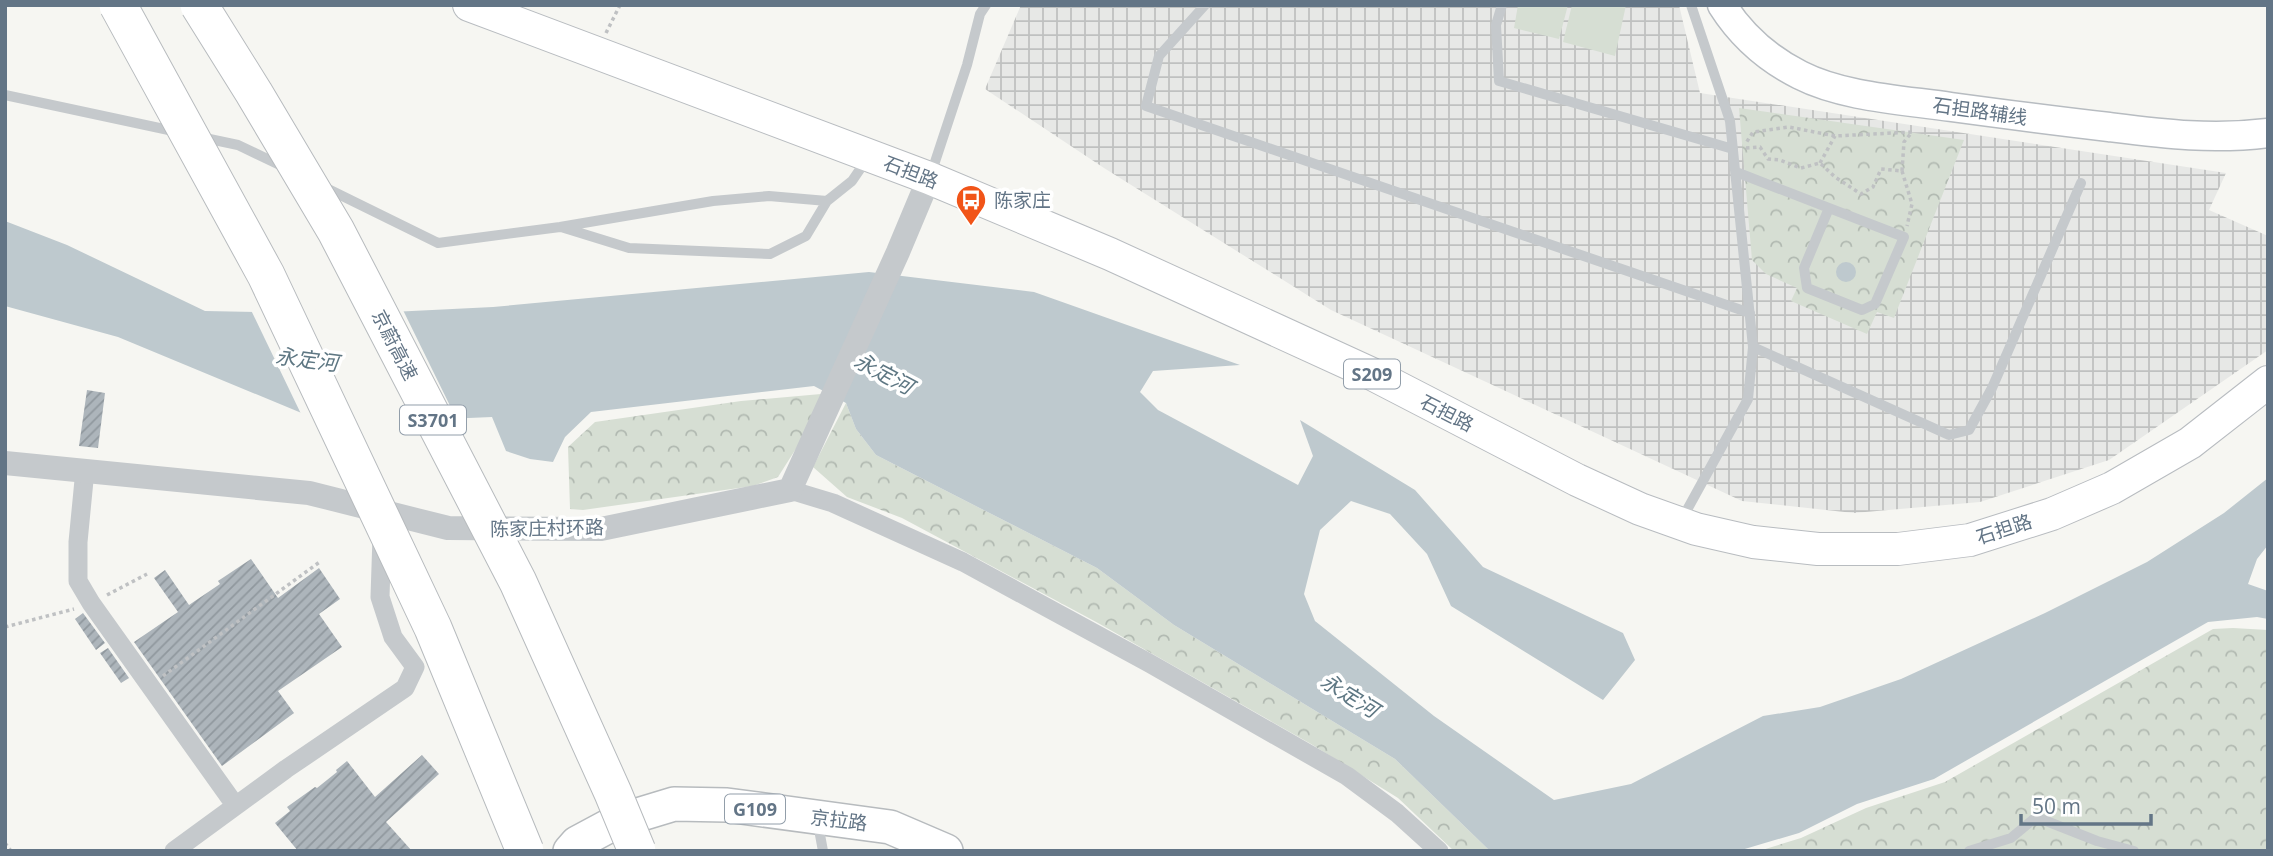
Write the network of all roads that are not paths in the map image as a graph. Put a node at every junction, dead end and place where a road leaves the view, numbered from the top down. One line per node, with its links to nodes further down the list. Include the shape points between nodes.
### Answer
1 (118, 5): 30 (highway, bridge, via 266,275 433,628)
2 (199, 5): 32 (highway, 京蔚高速 / S3701, bridge, via 335,232 518,582)
3 (469, 5): 12 (main road, 石担路 / S209)
4 (1205, 5): 19 (lane, via 1159,56 1146,106)
5 (1502, 5): 11 (lane, via 1496,25 1499,81)
6 (1691, 5): 11 (lane, via 1730,121)
7 (1722, 5): 10 (main road, 石担路辅线, via 1765,53 1801,76 1850,92 2182,136 2228,138)
8 (983, 8): 14 (lane)
9 (5, 96): 18 (lane, via 238,145 438,243)
10 (2268, 133)
11 (1733, 149): 13 (lane)
12 (869, 155): 14 (main road, 石担路 / S209); 16 (lane, via 852,181)
13 (1736, 172): 17 (lane); 19 (lane)
14 (929, 178): 24 (street); 26 (main road, 石担路 / S209, via 1110,254 1372,374 1577,480)
15 (2081, 183): 20 (lane, via 1992,388 1969,430 1949,435)
16 (827, 201): 18 (lane, via 769,196 713,201); 18 (lane, via 806,236 771,254 629,248)
17 (1829, 208): 17 (lane, via 1904,237 1875,304 1863,310 1807,288 1804,268)
18 (560, 226)
19 (1750, 313): 20 (lane)
20 (1754, 347): 26 (lane, via 1748,399)
21 (2268, 382): 26 (main road, 石担路 / S209, via 2190,443 2112,488 2052,514 1970,540 1898,549 1818,549 1753,542)
22 (5, 463): 23 (street, 陈家庄村环路)
23 (85, 470): 25 (street, 陈家庄村环路, via 309,493); 27 (street, via 78,580)
24 (790, 490): 25 (street, 陈家庄村环路, via 601,529 448,528); 35 (street, via 833,503 963,562 1320,758 1397,813)
25 (384, 512): 27 (street, via 380,597 393,637 415,667 405,688)
26 (1679, 523)
27 (236, 806): 29 (street)
28 (817, 817): 31 (highway, 京拉路 / G109, via 727,805 674,804 618,821); 33 (lane); 34 (highway, 京拉路 / G109, via 890,827)
29 (174, 851)
30 (525, 851)
31 (570, 851)
32 (636, 851)
33 (823, 851)
34 (946, 851)
35 (1439, 851)
36 (1969, 851): 37 (lane, via 2011,838 2036,817)
37 (2134, 851)

